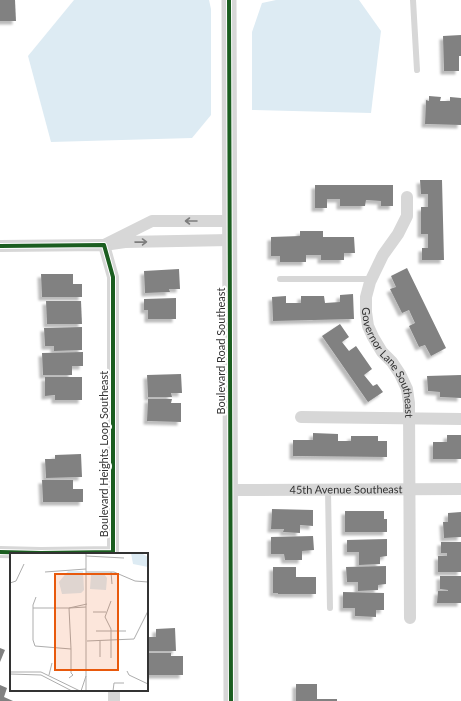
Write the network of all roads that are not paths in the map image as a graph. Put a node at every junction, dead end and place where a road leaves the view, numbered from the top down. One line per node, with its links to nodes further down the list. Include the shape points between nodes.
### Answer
1 (229, 0): 5 (street, Boulevard Road Southeast)
2 (413, 0): 3 (lane)
3 (417, 70)
4 (407, 197): 10 (street, Governor Lane Southeast, via 407,216 383,255)
5 (230, 221): 6 (street, Boulevard Road Southeast); 7 (street, one-way to 7, via 152,222)
6 (230, 240): 7 (street, one-way to 6, via 125,242); 16 (street, Boulevard Road Southeast)
7 (104, 245): 8 (street); 19 (street, Boulevard Heights Loop Southeast, via 113,277)
8 (0, 246)
9 (280, 279): 10 (lane)
10 (372, 279): 12 (street, Governor Lane Southeast, via 366,297 368,326 407,389)
11 (301, 418): 12 (street)
12 (410, 419): 13 (street); 14 (street, Governor Lane Southeast)
13 (461, 419)
14 (409, 489): 15 (street, 45th Avenue Southeast); 17 (street, 45th Avenue Southeast); 21 (street, Governor Lane Southeast)
15 (461, 489)
16 (230, 490): 17 (street, 45th Avenue Southeast); 22 (street, Boulevard Road Southeast)
17 (328, 490): 20 (lane)
18 (0, 552): 19 (street, Boulevard Heights Loop Southeast)
19 (113, 553)
20 (330, 608)
21 (410, 618)
22 (231, 701)

